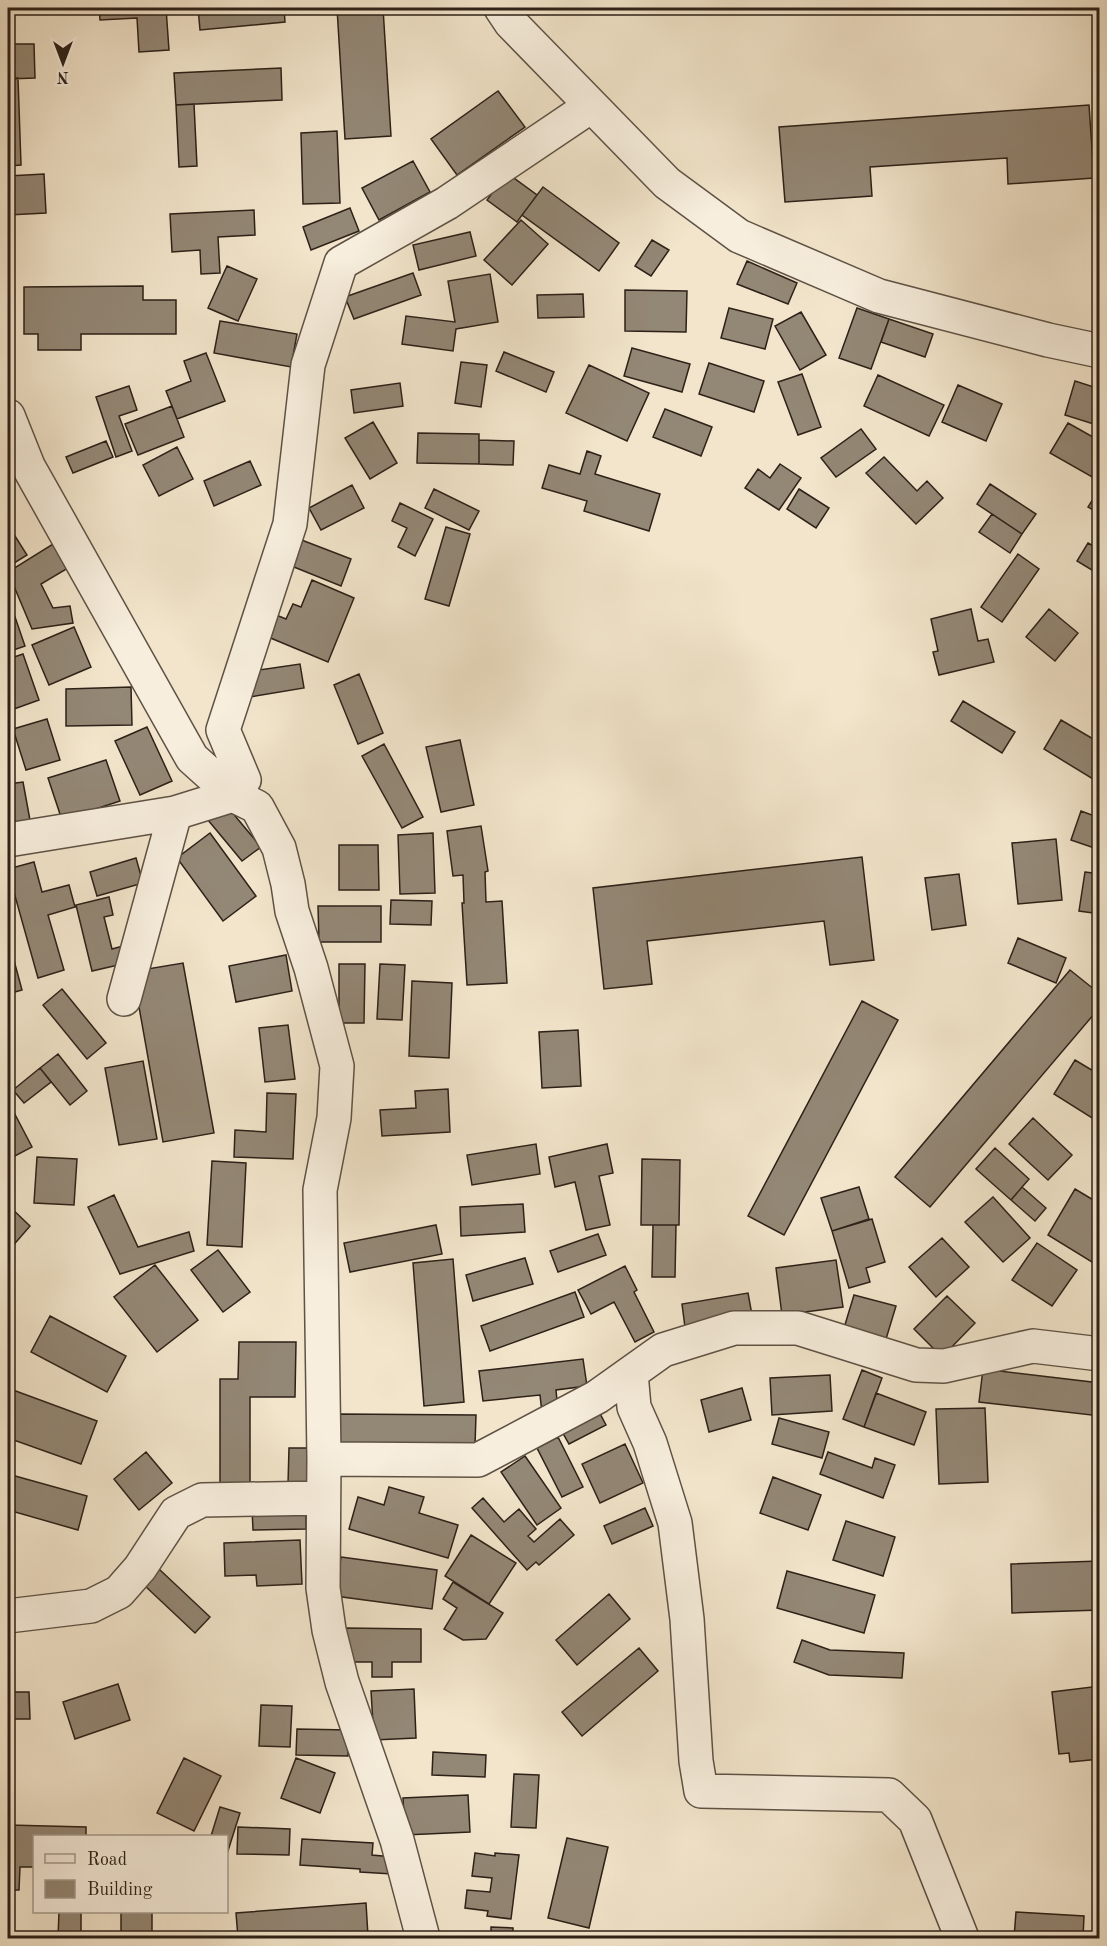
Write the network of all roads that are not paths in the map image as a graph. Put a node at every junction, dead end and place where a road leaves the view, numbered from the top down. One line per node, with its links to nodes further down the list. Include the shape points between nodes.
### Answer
1 (501, 8): 2 (street)
2 (591, 106): 3 (street, via 667,183 739,236 879,296); 5 (street, via 447,203 341,263 308,365 290,524 223,730 244,780)
3 (1100, 351)
4 (8, 416): 5 (street, via 28,466 192,758)
5 (233, 795): 6 (street); 11 (street, via 257,807 279,848 292,911 337,1066 334,1118 320,1190)
6 (175, 813): 7 (street); 8 (street)
7 (8, 840)
8 (124, 999)
9 (1100, 1354): 10 (street, via 1033,1346 944,1366 916,1365 798,1328 734,1328 663,1350)
10 (631, 1373): 11 (street, via 597,1397 478,1460); 15 (street, via 634,1407 650,1443 675,1523 701,1791 889,1795 915,1820)
11 (324, 1459): 12 (street)
12 (322, 1498): 13 (street, via 202,1500 176,1513 119,1592 92,1606); 14 (street, via 323,1588 329,1630 342,1682 397,1840)
13 (8, 1616)
14 (423, 1938)
15 (962, 1938)

